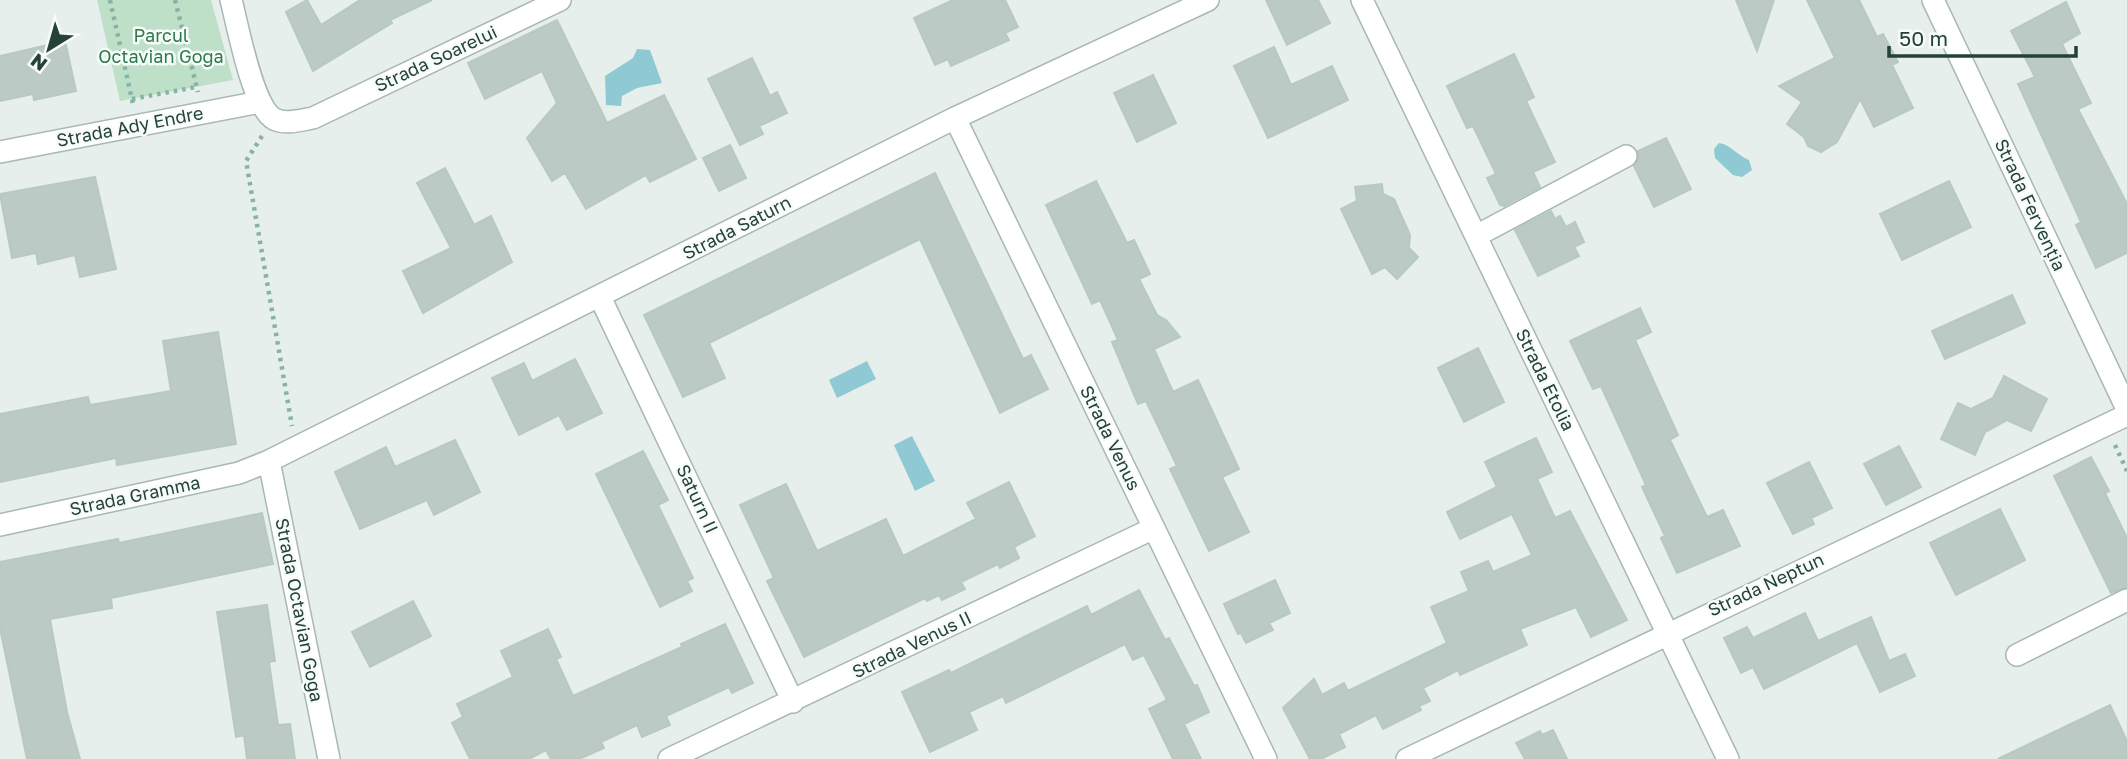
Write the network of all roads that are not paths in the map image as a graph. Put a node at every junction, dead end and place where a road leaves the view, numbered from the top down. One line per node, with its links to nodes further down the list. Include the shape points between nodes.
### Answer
1 (231, 0): 6 (street)
2 (560, 0): 6 (street, Strada Soarelui, via 313,118 274,119)
3 (1208, 0): 7 (street, Strada Saturn)
4 (1362, 0): 10 (street, Strada Etolia)
5 (1933, 0): 12 (street, Strada Fervenția)
6 (260, 102): 8 (street, Strada Ady Endre)
7 (955, 118): 11 (street, Strada Saturn); 16 (street, Strada Venus)
8 (0, 152)
9 (1626, 156): 10 (street)
10 (1476, 236): 18 (street, Strada Etolia)
11 (600, 297): 14 (street, Strada Saturn); 20 (street, Saturn II)
12 (2127, 409)
13 (2127, 415): 18 (street, Strada Neptun)
14 (269, 461): 15 (street, Strada Gramma, via 239,474); 21 (street, Strada Octavian Goga)
15 (0, 525)
16 (1154, 528): 20 (street, Strada Venus II); 23 (street, Strada Venus)
17 (2127, 600): 19 (street)
18 (1667, 632): 24 (street, Strada Neptun); 25 (street, Strada Etolia)
19 (2017, 656)
20 (793, 702): 22 (street, Strada Venus II)
21 (329, 759)
22 (669, 759)
23 (1266, 759)
24 (1407, 759)
25 (1728, 759)

